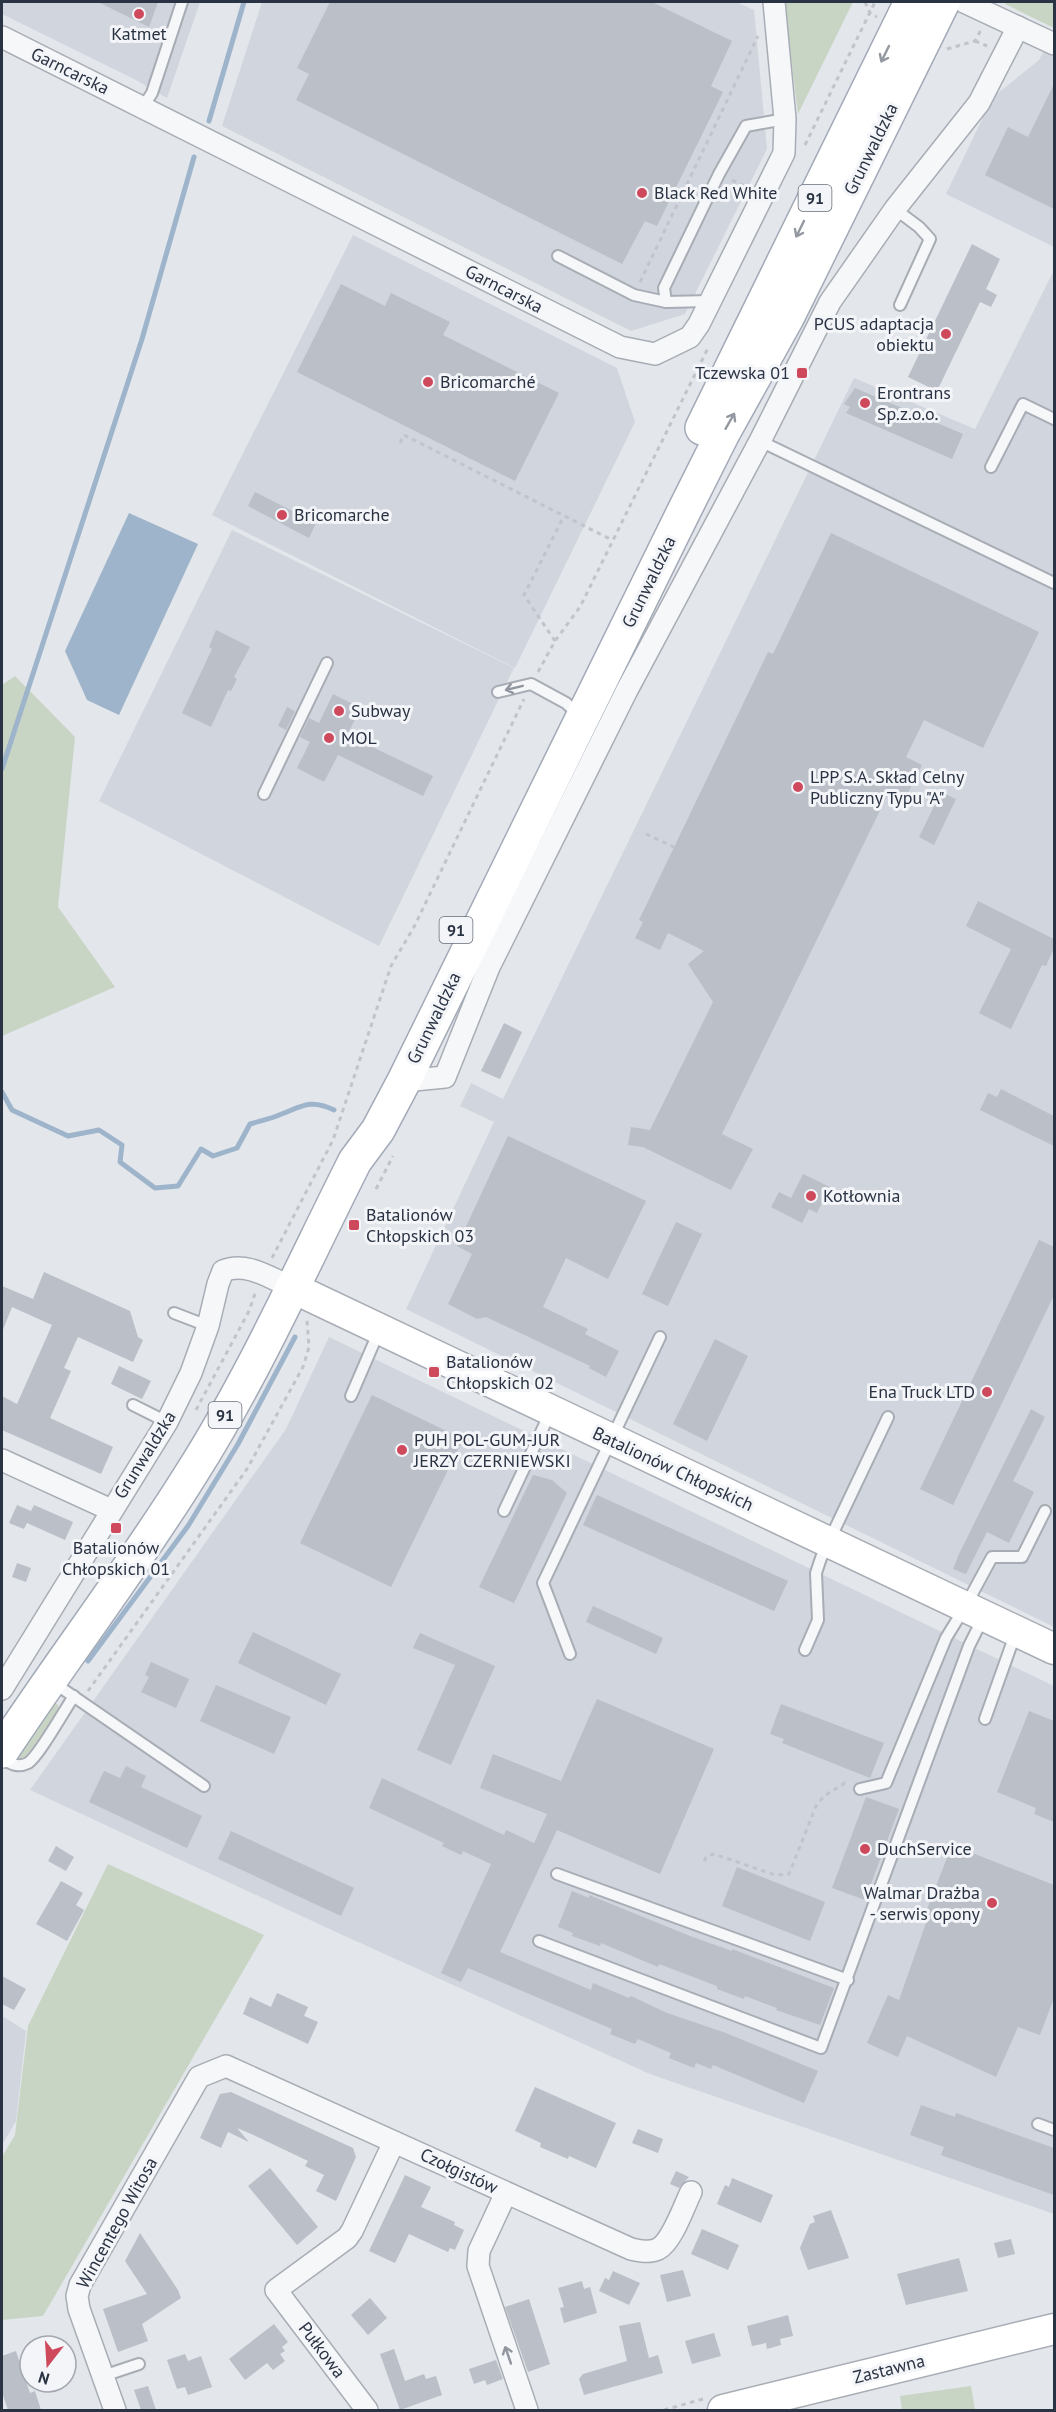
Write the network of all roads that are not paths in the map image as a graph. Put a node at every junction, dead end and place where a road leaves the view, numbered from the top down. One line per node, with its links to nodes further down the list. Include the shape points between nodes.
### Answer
1 (182, 2): 9 (lane, via 152,93)
2 (774, 2): 10 (street, Garncarska)
3 (911, 2): 22 (main road, Grunwaldzka / 91, one-way to 22)
4 (943, 2): 22 (main road, Grunwaldzka / 91, one-way to 4, via 788,316)
5 (964, 2): 6 (street)
6 (1018, 27): 8 (street); 11 (street, via 979,103)
7 (2, 37): 9 (street, Garncarska)
8 (1054, 44)
9 (143, 107): 13 (street, Garncarska, via 620,347 655,354 690,337)
10 (785, 119): 13 (street, Garncarska, via 784,153); 14 (lane, via 746,126 664,288)
11 (895, 209): 15 (lane, via 930,239); 17 (street, via 830,302)
12 (558, 256): 14 (lane, via 634,295)
13 (711, 301): 14 (lane)
14 (666, 302)
15 (900, 305)
16 (1054, 419): 18 (lane, via 1023,404)
17 (760, 441): 19 (lane); 24 (street, via 627,690 489,967 445,1077)
18 (991, 467)
19 (1054, 583)
20 (327, 663): 23 (lane)
21 (498, 692): 22 (lane, one-way to 21, via 531,684)
22 (574, 710): 24 (main road, Grunwaldzka / 91); 25 (main road, Grunwaldzka / 91, via 363,1123)
23 (264, 794)
24 (404, 1081): 25 (main road, Grunwaldzka / 91, via 378,1130)
25 (355, 1161): 26 (main road, Grunwaldzka / 91)
26 (291, 1287): 28 (street, Grunwaldzka, via 245,1268 223,1271); 29 (street, Batalionów Chłopskich); 48 (main road, Grunwaldzka / 91, via 246,1377)
27 (174, 1313): 28 (lane)
28 (208, 1326): 35 (street, Grunwaldzka)
29 (379, 1330): 31 (lane); 33 (street, Batalionów Chłopskich)
30 (660, 1337): 36 (lane)
31 (351, 1396)
32 (133, 1405): 35 (lane)
33 (551, 1411): 36 (street, Batalionów Chłopskich); 39 (lane)
34 (888, 1417): 41 (lane)
35 (167, 1422): 38 (street, Grunwaldzka)
36 (610, 1440): 41 (street, Batalionów Chłopskich); 46 (lane, via 543,1583)
37 (2, 1460): 38 (street)
38 (111, 1510): 47 (street, Grunwaldzka)
39 (504, 1511)
40 (1045, 1511): 42 (lane, via 1022,1557 992,1557)
41 (830, 1542): 42 (street, Batalionów Chłopskich); 45 (lane, via 816,1573 818,1620)
42 (975, 1612): 43 (street, Batalionów Chłopskich); 53 (lane, via 946,1638 886,1783); 56 (lane, via 969,1646)
43 (1016, 1631): 44 (street, Batalionów Chłopskich); 49 (lane)
44 (1054, 1649)
45 (805, 1650)
46 (570, 1654)
47 (5, 1678)
48 (68, 1692): 50 (main road, Grunwaldzka / 91); 51 (lane, via 31,1760 11,1765); 52 (lane)
49 (984, 1719)
50 (2, 1751)
51 (2, 1758)
52 (204, 1786)
53 (860, 1789)
54 (557, 1874): 56 (lane)
55 (539, 1941): 56 (lane, via 822,2048)
56 (848, 1980)
57 (199, 2077): 60 (street, Czołgistów, via 225,2066); 65 (street, Wincentego Witosa, via 80,2285 79,2309)
58 (1038, 2124): 59 (lane)
59 (1054, 2130)
60 (394, 2142): 62 (street, Czołgistów); 68 (street, Pułkowa, via 347,2238 276,2290)
61 (691, 2192): 62 (street, Czołgistów, via 668,2239 651,2252 630,2249)
62 (506, 2193): 69 (street, one-way to 62, via 478,2266 479,2251)
63 (1054, 2329): 66 (street, Zastawna)
64 (139, 2364): 65 (lane)
65 (103, 2376): 67 (street, Wincentego Witosa)
66 (712, 2405)
67 (115, 2410)
68 (368, 2410)
69 (527, 2410)

